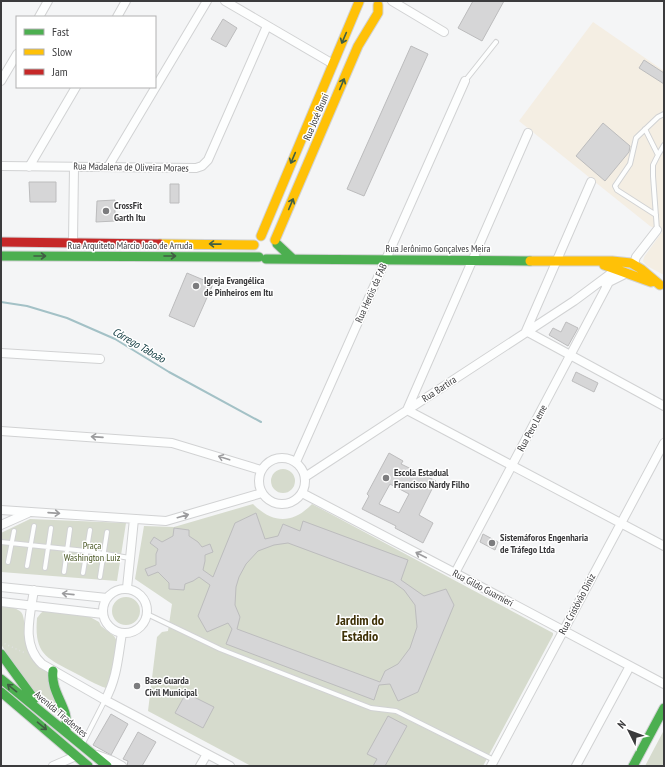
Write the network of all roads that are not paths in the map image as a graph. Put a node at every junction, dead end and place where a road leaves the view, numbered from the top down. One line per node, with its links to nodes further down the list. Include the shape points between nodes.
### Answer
1 (48, 1): 8 (street)
2 (126, 1): 9 (street)
3 (207, 1): 17 (street)
4 (225, 1): 10 (street)
5 (392, 1): 11 (street)
6 (359, 2): 7 (street, via 368,7); 14 (street, Rua José Bruni, one-way to 14)
7 (379, 3): 35 (street, Rua José Bruni, one-way to 7, via 358,46 378,13)
8 (40, 16)
9 (118, 16)
10 (267, 26): 14 (street); 28 (street, Rua Madalena de Oliveira Moraes, via 208,160 202,166)
11 (444, 32)
12 (496, 42): 16 (lane)
13 (16, 56): 15 (street)
14 (333, 64): 32 (street, Rua José Bruni, one-way to 32)
15 (1, 81)
16 (465, 81): 40 (street, Rua Heróis da FAB)
17 (156, 87)
18 (75, 88): 26 (street)
19 (155, 88): 28 (street)
20 (664, 114): 21 (lane)
21 (645, 128): 24 (lane); 30 (lane, via 636,138 630,164 615,188)
22 (528, 133): 41 (street)
23 (664, 145): 24 (lane)
24 (658, 155): 30 (lane, via 653,165)
25 (1, 166): 26 (street, Rua Madalena de Oliveira Moraes)
26 (29, 166): 27 (street, Rua Madalena de Oliveira Moraes)
27 (74, 167): 28 (street, Rua Madalena de Oliveira Moraes); 34 (street)
28 (108, 167)
29 (591, 182): 42 (street)
30 (656, 215): 31 (lane)
31 (657, 230): 44 (street)
32 (261, 236): 35 (street, via 269,235); 36 (street)
33 (1, 242): 34 (street, Rua Arquiteto Márcio João de Arruda)
34 (74, 242): 36 (street, Rua Arquiteto Márcio João de Arruda, one-way to 34)
35 (276, 242): 38 (street, via 276,252 270,258); 39 (street)
36 (254, 245): 38 (street, via 254,249)
37 (1, 256): 38 (street, Rua Arquiteto Márcio João de Arruda, one-way to 38)
38 (262, 258): 39 (street, Rua Jerônimo Gonçalves Meira)
39 (293, 259): 40 (street, Rua Jerônimo Gonçalves Meira)
40 (386, 259): 41 (street, Rua Jerônimo Gonçalves Meira); 58 (street, Rua Heróis da FAB)
41 (472, 259): 42 (street, Rua Jerônimo Gonçalves Meira); 55 (street)
42 (557, 260): 43 (street, Rua Jerônimo Gonçalves Meira); 50 (street)
43 (584, 260): 44 (street, Rua Jerônimo Gonçalves Meira); 45 (street, Rua Jerônimo Gonçalves Meira)
44 (632, 261): 45 (street); 46 (street, via 633,268); 48 (street, Rua Jerônimo Gonçalves Meira)
45 (617, 269): 46 (street, Rua Jerônimo Gonçalves Meira); 49 (street, Rua Bartira)
46 (627, 273): 47 (street, Rua Bartira); 48 (street, Rua Jerônimo Gonçalves Meira)
47 (609, 282): 49 (street, Rua Bartira); 52 (street, Rua Pero Leme)
48 (662, 286)
49 (574, 301): 50 (street, Rua Bartira)
50 (526, 332): 52 (street); 55 (street, Rua Bartira)
51 (1, 353): 53 (street)
52 (570, 356): 54 (street); 59 (street, Rua Pero Leme)
53 (100, 359)
54 (664, 406)
55 (407, 410): 59 (street); 61 (street, Rua Bartira)
56 (1, 431): 60 (street, one-way to 56, via 172,443)
57 (664, 443): 67 (street, Rua Cristóvão Diniz)
58 (296, 462): 60 (street, via 279,458 269,461); 61 (street, via 302,468)
59 (512, 466): 67 (street); 89 (street, Rua Pero Leme)
60 (262, 470): 62 (street, via 259,481)
61 (305, 477): 63 (street)
62 (262, 493): 63 (street, via 272,502 285,504); 66 (street, one-way to 62, via 166,521)
63 (302, 493): 89 (street, Rua Gildo Guarnieri, one-way to 63)
64 (1, 510): 65 (street)
65 (30, 512): 66 (street, one-way to 66); 68 (street)
66 (134, 519): 83 (street)
67 (620, 522): 78 (street); 99 (street, Rua Cristóvão Diniz)
68 (1, 525)
69 (34, 526): 77 (lane)
70 (51, 528): 79 (lane)
71 (70, 529): 80 (lane)
72 (90, 530): 81 (lane)
73 (14, 531): 76 (lane)
74 (107, 532): 82 (lane)
75 (1, 542): 76 (lane)
76 (12, 543): 77 (lane); 84 (lane)
77 (30, 545): 79 (lane); 85 (lane)
78 (664, 546)
79 (48, 547): 80 (lane); 86 (lane)
80 (67, 549): 81 (lane); 87 (lane)
81 (86, 551): 82 (lane); 88 (lane)
82 (103, 554): 83 (lane); 90 (lane)
83 (130, 558): 92 (street)
84 (8, 562)
85 (27, 566)
86 (45, 568)
87 (64, 572)
88 (83, 573)
89 (455, 573): 99 (street, Rua Gildo Guarnieri)
90 (100, 577)
91 (1, 587): 93 (street)
92 (127, 588): 94 (street, via 112,592); 98 (street, via 140,594 145,600)
93 (34, 590): 94 (street, one-way to 93); 96 (street)
94 (107, 598): 97 (street)
95 (1, 602): 96 (street)
96 (31, 606): 97 (street); 103 (street, via 28,638 36,657)
97 (103, 614): 100 (street, via 109,627)
98 (147, 614): 100 (street, via 136,631); 115 (lane, via 220,649 371,708 396,711)
99 (563, 631): 102 (street, Rua Gildo Guarnieri); 115 (street, Rua Cristóvão Diniz)
100 (122, 633): 107 (street, via 116,676)
101 (1, 654): 109 (street)
102 (630, 666): 105 (street, Rua Gildo Guarnieri); 122 (street)
103 (53, 671): 107 (street); 110 (street, via 52,685 65,714)
104 (1, 678): 109 (street, Avenida Tiradentes, one-way to 104)
105 (664, 684)
106 (1, 692): 114 (street, one-way to 114)
107 (106, 700): 111 (lane); 113 (street)
108 (664, 708): 123 (street)
109 (50, 718): 110 (street, Avenida Tiradentes)
110 (66, 732): 111 (street, Avenida Tiradentes)
111 (82, 745): 112 (street, Avenida Tiradentes)
112 (92, 753): 118 (street, Avenida Tiradentes); 119 (street)
113 (207, 754): 120 (street); 121 (street)
114 (76, 756): 116 (street); 117 (street)
115 (492, 763)
116 (53, 766)
117 (88, 766)
118 (107, 766)
119 (122, 766)
120 (200, 766)
121 (230, 766)
122 (576, 766)
123 (633, 766)

